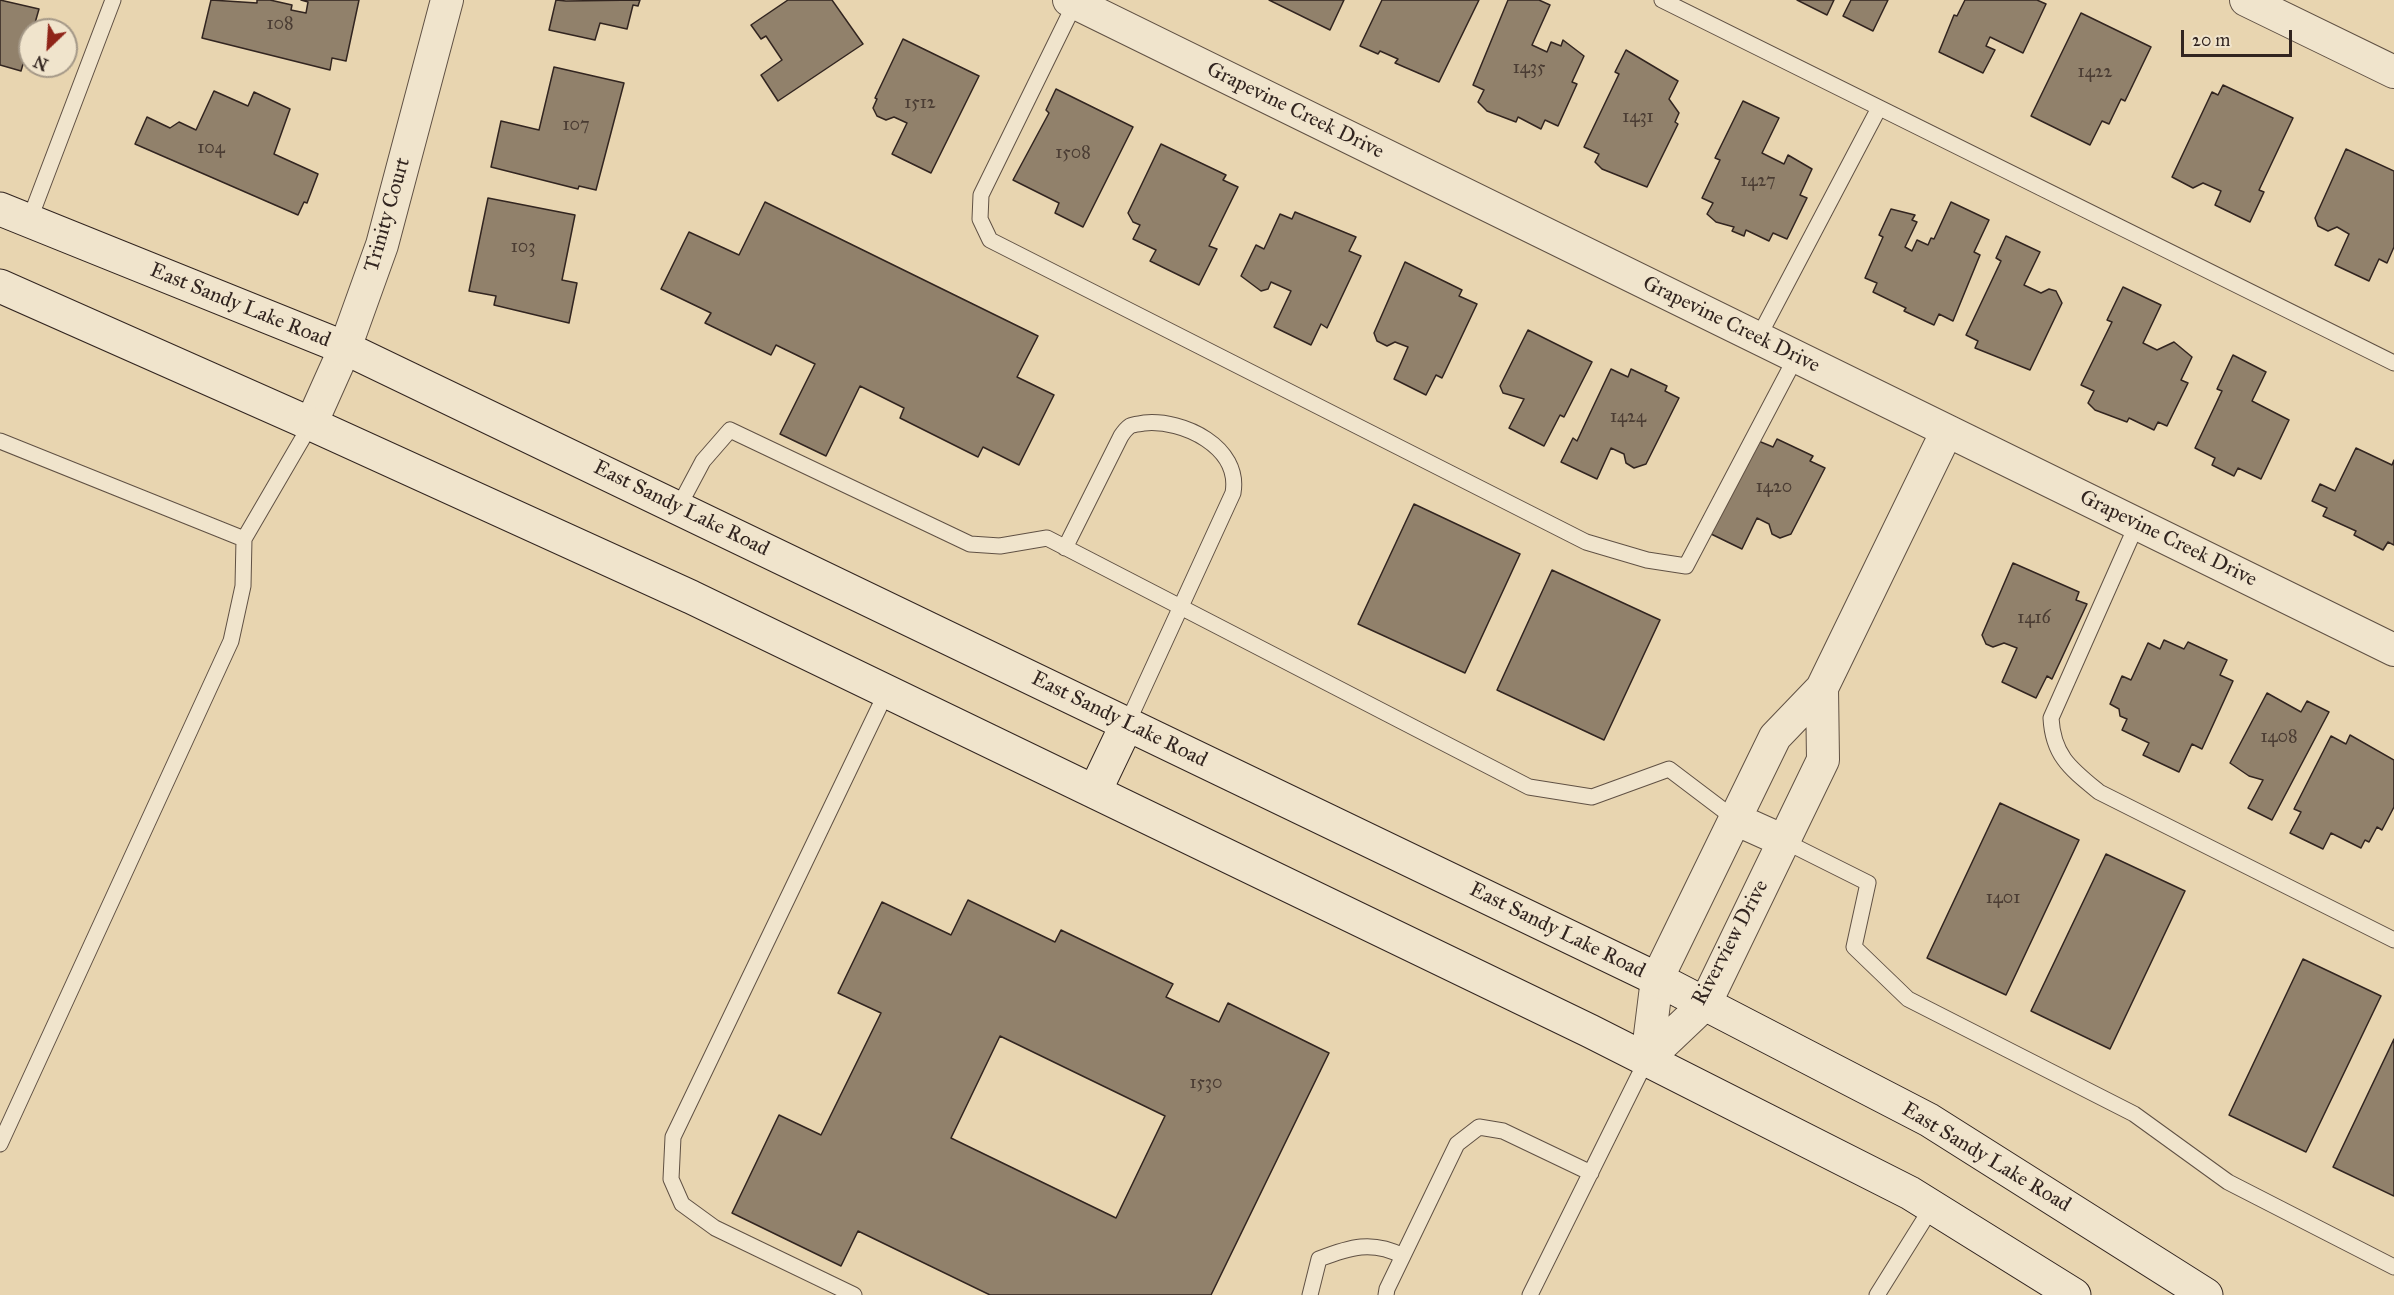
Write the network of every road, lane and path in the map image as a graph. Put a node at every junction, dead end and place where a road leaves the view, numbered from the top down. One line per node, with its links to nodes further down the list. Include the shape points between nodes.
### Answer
1 (113, 0): 8 (lane)
2 (447, 0): 11 (street, Trinity Court, via 382,245)
3 (1662, 0): 7 (lane)
4 (2246, 0): 6 (street)
5 (1072, 2): 10 (street, Grapevine Creek Drive); 12 (lane, via 981,195 980,219 990,240 1586,542 1647,560 1686,566)
6 (2394, 72)
7 (1879, 108): 10 (lane); 13 (lane)
8 (14, 215): 11 (main road, East Sandy Lake Road)
9 (0, 286): 14 (main road)
10 (1758, 338): 12 (street, Grapevine Creek Drive)
11 (345, 348): 14 (street, Trinity Court); 17 (main road, East Sandy Lake Road)
12 (1796, 357): 15 (street, Grapevine Creek Drive)
13 (2394, 363)
14 (311, 424): 19 (lane); 24 (main road)
15 (1947, 431): 18 (street, Grapevine Creek Drive); 23 (street, Riverview Drive)
16 (0, 441): 19 (lane)
17 (678, 508): 20 (lane, via 703,460 730,430 970,544 1000,546 1047,538); 25 (main road, East Sandy Lake Road)
18 (2137, 524): 22 (street, Grapevine Creek Drive); 29 (lane, via 2051,718 2052,740 2068,767 2099,792)
19 (244, 539): 33 (lane, via 243,586 231,641)
20 (1065, 548): 21 (lane); 21 (lane, via 1121,436 1131,425 1155,422 1204,437 1225,456 1235,481)
21 (1181, 606): 25 (lane); 27 (lane, via 1529,787 1592,797 1669,769)
22 (2394, 650)
23 (1821, 688): 27 (street, Riverview Drive, via 1775,737); 28 (street, Riverview Drive, via 1823,760)
24 (887, 691): 26 (main road); 38 (lane, via 673,1137 671,1179 682,1204 716,1228)
25 (1127, 724): 26 (main road); 30 (main road, East Sandy Lake Road)
26 (1095, 791): 32 (main road)
27 (1735, 819): 28 (street); 30 (street, Riverview Drive)
28 (1784, 841): 31 (street, Riverview Drive); 37 (lane, via 1868,883 1854,947 1908,999 2134,1114 2228,1182)
29 (2394, 940)
30 (1657, 979): 31 (main road, East Sandy Lake Road); 32 (street, Riverview Drive)
31 (1705, 1004): 32 (street, Riverview Drive); 44 (main road, East Sandy Lake Road, via 1929,1120)
32 (1647, 1059): 34 (lane); 35 (main road)
33 (0, 1144)
34 (1591, 1173): 36 (lane, via 1503,1131 1479,1127 1457,1144); 41 (lane)
35 (1932, 1207): 42 (lane); 43 (main road)
36 (1403, 1256): 39 (lane, via 1384,1246 1346,1249 1319,1259); 40 (lane)
37 (2394, 1267)
38 (854, 1295)
39 (1310, 1295)
40 (1386, 1295)
41 (1530, 1295)
42 (1877, 1295)
43 (2074, 1295)
44 (2206, 1295)

